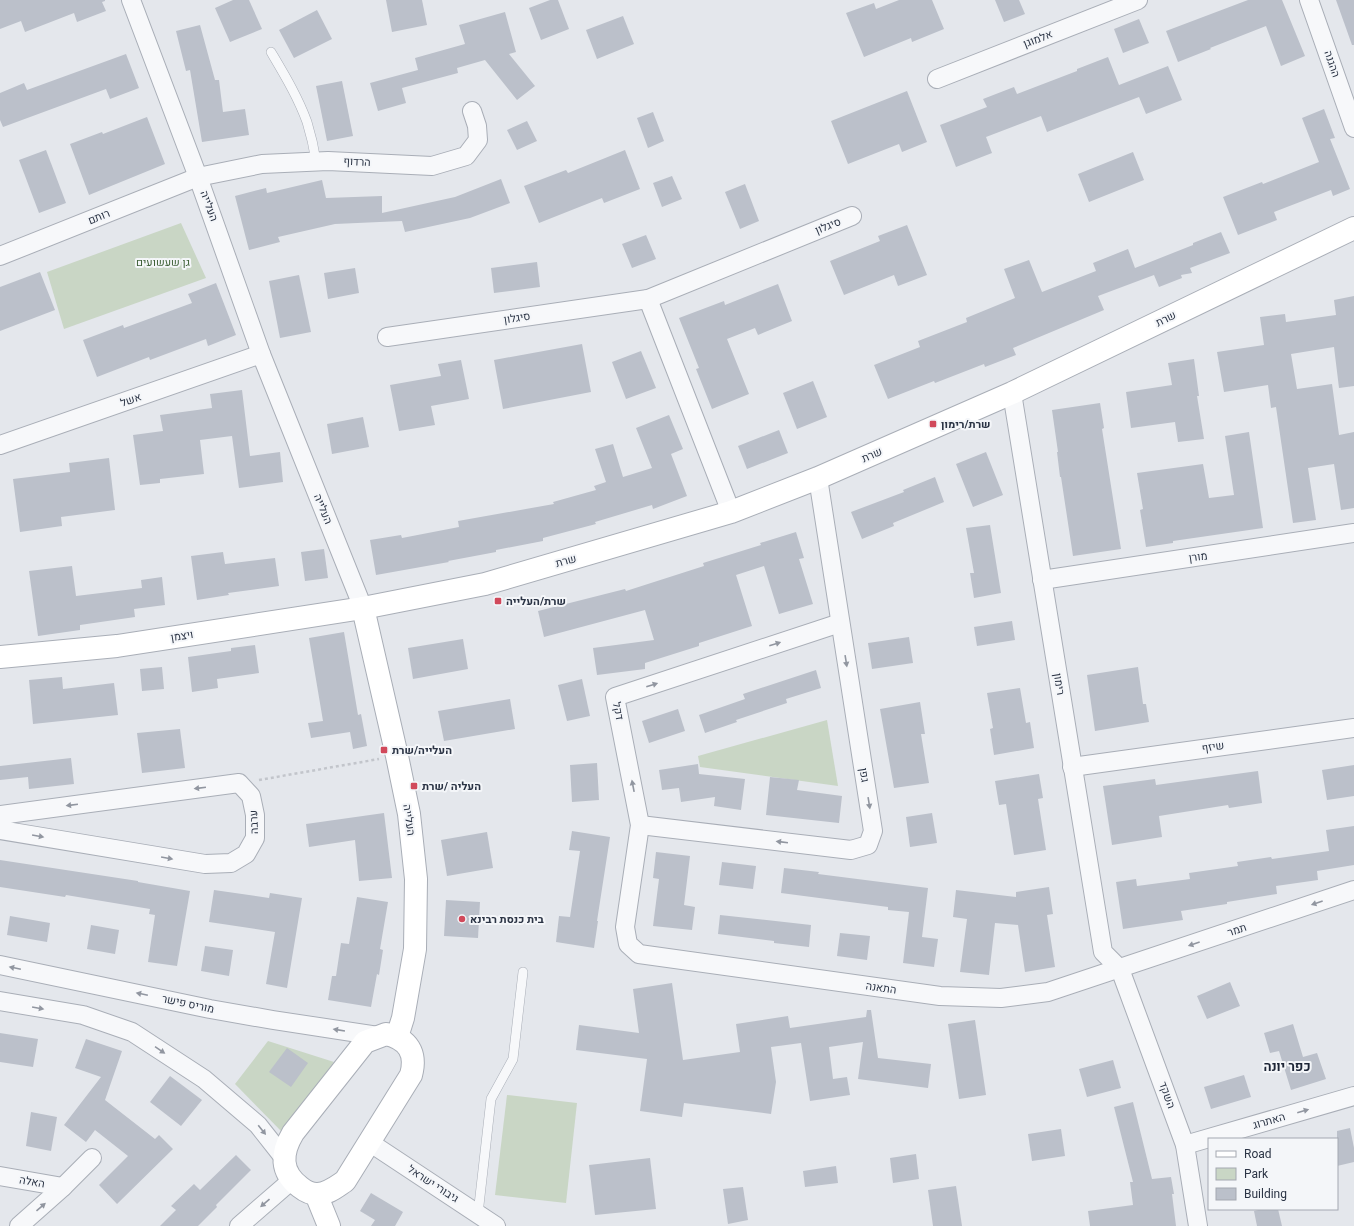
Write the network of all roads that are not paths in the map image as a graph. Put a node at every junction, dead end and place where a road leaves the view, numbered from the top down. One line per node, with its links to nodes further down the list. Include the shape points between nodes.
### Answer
1 (131, 0): 9 (street, העלייה)
2 (1138, 0): 5 (street, אלמוגן)
3 (1309, 0): 7 (street, ההגנה)
4 (271, 52): 8 (lane, via 307,121)
5 (937, 79)
6 (472, 111): 8 (street, הרדוף, via 478,140 466,156 432,166)
7 (1354, 128)
8 (316, 161): 9 (street, הרדוף, via 262,164)
9 (198, 177): 12 (street, רותם); 15 (street, העלייה)
10 (852, 216): 13 (street, סיגלון)
11 (1354, 228): 16 (street, שרת)
12 (0, 256)
13 (648, 299): 14 (street, סיגלון); 19 (street)
14 (387, 337)
15 (261, 354): 17 (street, אשל); 22 (street, העלייה)
16 (1012, 393): 18 (street, שרת); 21 (street, רימון)
17 (0, 445)
18 (818, 478): 19 (street, שרת); 23 (street, גפן)
19 (731, 512): 22 (street, שרת, via 485,584)
20 (1354, 534): 21 (street, מורן)
21 (1042, 580): 26 (street, רימון)
22 (362, 608): 24 (street, ויצמן, via 117,646); 36 (street, העלייה, via 398,756 409,814 416,879 415,949 403,1018)
23 (840, 623): 28 (street, דקל, one-way to 23, via 615,697); 28 (street, גפן, one-way to 28, via 873,831 868,845 851,850)
24 (0, 657)
25 (1354, 728): 26 (street, שיזף)
26 (1072, 767): 33 (street, רימון, via 1103,952)
27 (0, 815): 29 (street, ערבה, one-way to 27, via 206,864 231,863 246,854 255,838 255,815 251,796 239,783)
28 (640, 825): 31 (street, דקל, via 625,927 628,944)
29 (0, 830)
30 (1354, 890): 33 (street, תמר, one-way to 33)
31 (639, 954): 33 (street, התאנה, via 940,996 1001,998 1048,992)
32 (0, 965): 36 (street, מוריס פישר, one-way to 32, via 210,1009)
33 (1120, 969): 41 (street, השקד)
34 (523, 972): 48 (lane, via 513,1059 491,1099)
35 (0, 1001): 43 (street, one-way to 43, via 83,1016 132,1032 204,1079 258,1125)
36 (387, 1037): 40 (street, via 408,1048 413,1056 414,1065 411,1075); 43 (street, via 365,1042 293,1133 286,1144)
37 (1354, 1096): 39 (street, האתרוג, one-way to 37)
38 (1208, 1138): 41 (street, האתרוג, one-way to 38)
39 (1209, 1138)
40 (369, 1142): 47 (street, via 345,1181 330,1191); 48 (street, גיבורי ישראל)
41 (1185, 1145): 53 (street, השקד)
42 (92, 1158): 46 (street, האלה)
43 (284, 1158): 45 (street, via 288,1176)
44 (0, 1176): 46 (street, האלה)
45 (292, 1180): 47 (street, via 305,1191); 50 (street, one-way to 50)
46 (63, 1187): 49 (street, האלה, one-way to 46)
47 (316, 1194): 51 (street)
48 (478, 1214): 52 (street, גיבורי ישראל)
49 (18, 1226)
50 (239, 1226)
51 (328, 1226)
52 (496, 1226)
53 (1198, 1226)

